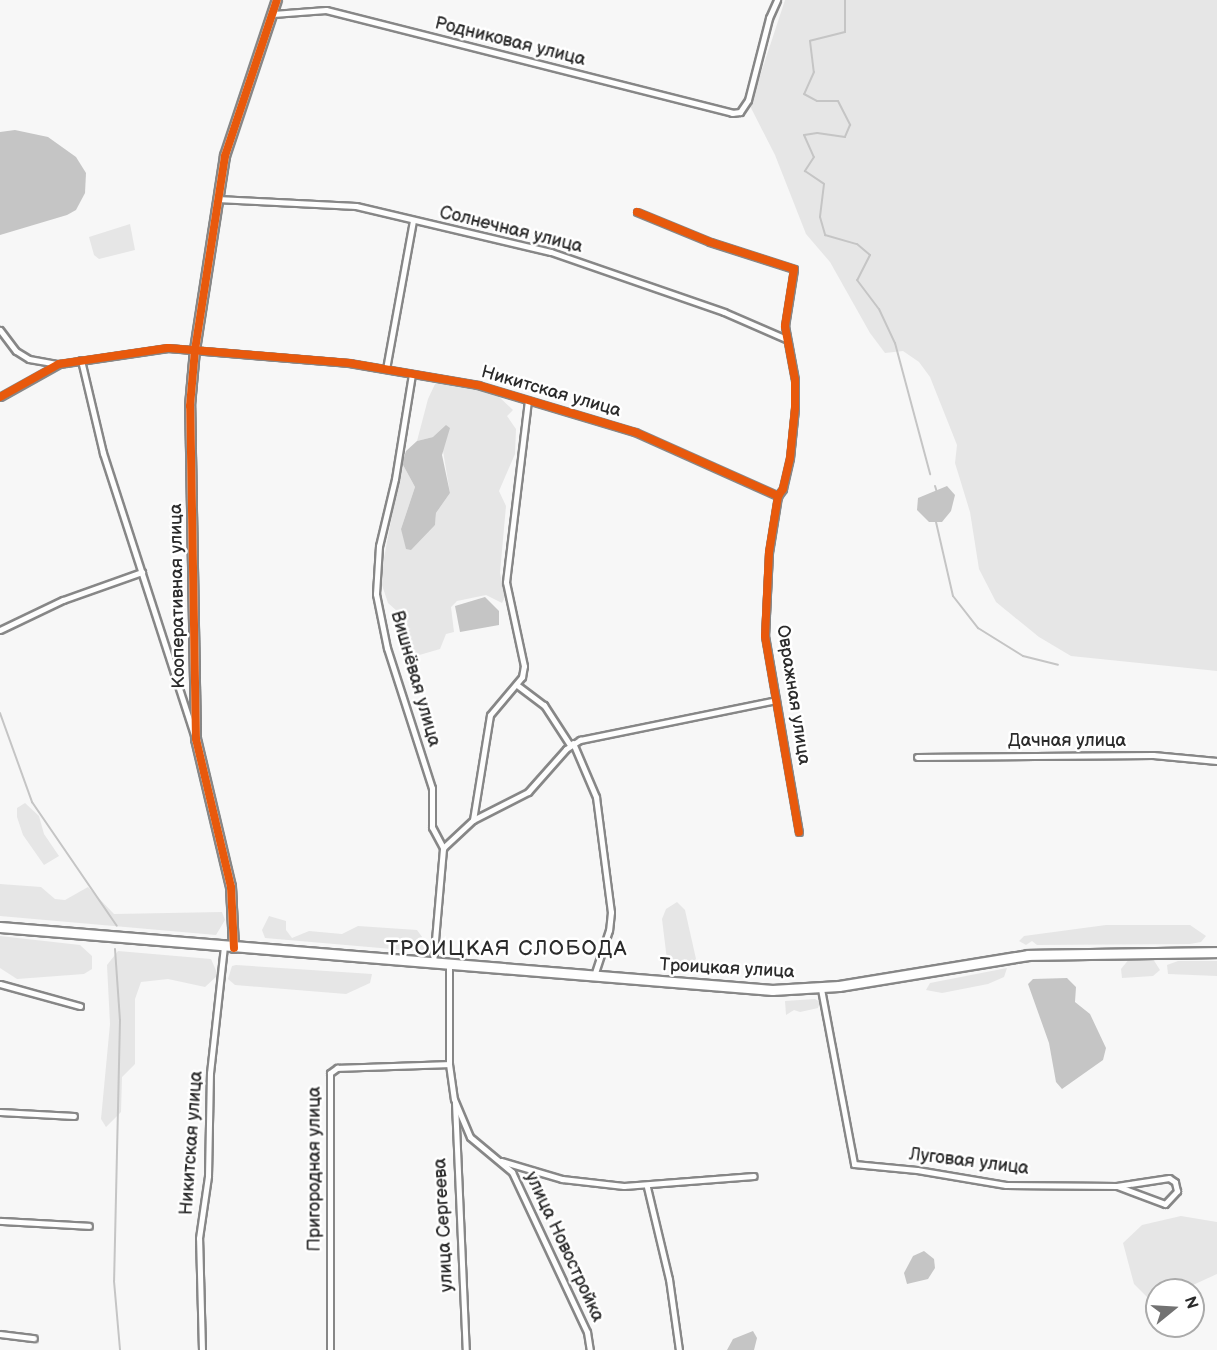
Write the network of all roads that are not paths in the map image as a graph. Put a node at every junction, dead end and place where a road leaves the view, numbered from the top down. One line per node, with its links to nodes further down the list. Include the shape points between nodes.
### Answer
1 (278, 0): 3 (street, Кооперативная улица)
2 (777, 0): 3 (street, Родниковая улица, via 748,100 740,112 724,112 326,10)
3 (273, 14): 4 (street, Кооперативная улица, via 228,143)
4 (217, 199): 6 (street, Солнечная улица, via 325,202); 9 (street, Кооперативная улица)
5 (637, 212): 8 (street, Овражная улица, via 710,242 791,266 795,274)
6 (412, 220): 8 (street, Солнечная улица, via 551,252 724,312); 12 (street)
7 (0, 330): 11 (street, via 16,351 29,359)
8 (786, 339): 16 (street, Овражная улица, via 795,380 795,408 790,458)
9 (195, 350): 10 (street, Никитская улица, via 168,348); 12 (street, Никитская улица); 21 (street, Кооперативная улица, via 190,406)
10 (81, 360): 11 (street, Никитская улица); 17 (street, via 103,453)
11 (59, 364): 14 (street)
12 (386, 369): 13 (street, Никитская улица)
13 (412, 374): 15 (street, Никитская улица, via 478,385); 27 (street, Вишнёвая улица, via 395,479 379,546 376,594 387,648 432,788 432,827)
14 (0, 397)
15 (528, 401): 16 (street, Никитская улица, via 635,432); 19 (street, via 506,582 524,666)
16 (778, 496): 20 (street, Овражная улица, via 769,552 765,636)
17 (142, 572): 18 (street, via 63,600); 21 (street)
18 (0, 630)
19 (517, 685): 22 (street, via 544,705); 25 (street, via 490,715)
20 (776, 700): 22 (street, via 674,723 608,732); 26 (street, Овражная улица)
21 (196, 740): 29 (street, Кооперативная улица, via 231,887)
22 (572, 744): 25 (street, via 528,792); 33 (street, via 596,797 611,912)
23 (917, 757): 24 (street, Дачная улица, via 1153,755)
24 (1217, 761)
25 (473, 820): 27 (street)
26 (799, 831)
27 (443, 849): 31 (street)
28 (0, 927): 29 (main road, Троицкая улица)
29 (229, 948): 31 (main road, Троицкая улица); 49 (street, Никитская улица, via 210,1073 208,1176 200,1238)
30 (1217, 952): 35 (main road, Троицкая улица, via 1028,955)
31 (433, 963): 32 (main road, Троицкая улица)
32 (448, 965): 33 (main road, Троицкая улица); 37 (street, улица Новостройка)
33 (593, 977): 35 (main road, Троицкая улица, via 760,990)
34 (0, 984): 36 (street)
35 (821, 989): 43 (street, Луговая улица, via 854,1164 1006,1185)
36 (80, 1006)
37 (449, 1064): 38 (street, улица Новостройка); 50 (street, Пригородная улица, via 337,1068 330,1073)
38 (454, 1100): 41 (street, улица Новостройка, via 470,1137); 51 (street, улица Сергеева)
39 (0, 1112): 40 (street)
40 (74, 1116)
41 (496, 1160): 44 (street, via 562,1179); 52 (street, улица Новостройка, via 512,1172 587,1332)
42 (754, 1176): 44 (street)
43 (1117, 1186): 43 (street, Луговая улица, via 1165,1204 1177,1191 1175,1182 1169,1178)
44 (647, 1187): 53 (street, via 669,1279)
45 (0, 1221): 46 (street)
46 (89, 1226)
47 (0, 1334): 48 (street)
48 (34, 1338)
49 (202, 1350)
50 (330, 1350)
51 (466, 1350)
52 (590, 1350)
53 (679, 1350)

